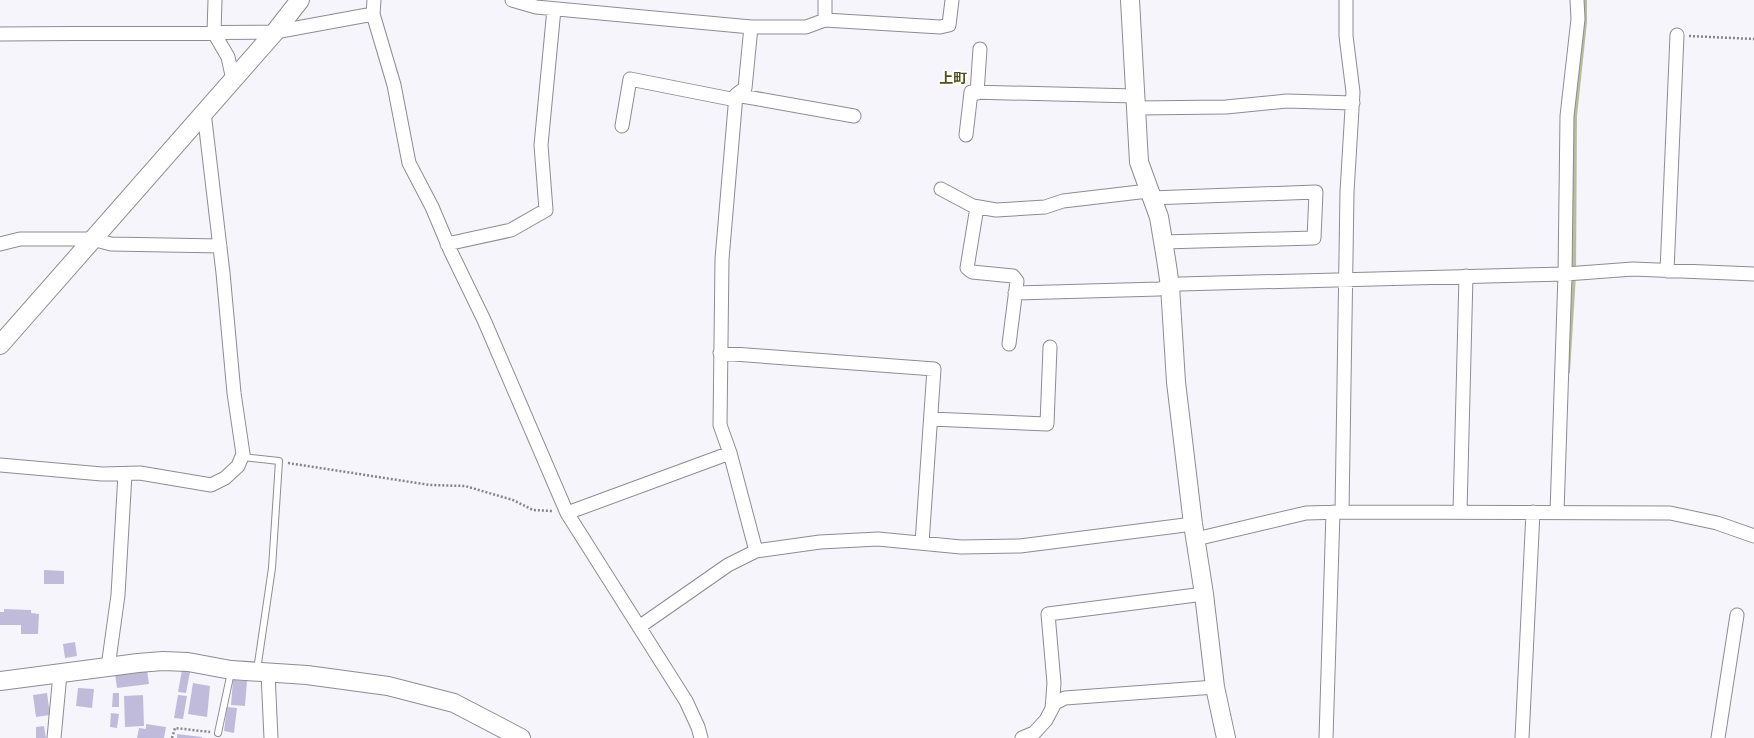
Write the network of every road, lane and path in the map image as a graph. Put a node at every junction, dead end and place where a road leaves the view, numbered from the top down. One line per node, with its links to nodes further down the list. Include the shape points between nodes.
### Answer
1 (215, 0): 15 (street)
2 (300, 0): 14 (street)
3 (374, 0): 11 (street)
4 (512, 0): 10 (street)
5 (825, 0): 12 (street)
6 (952, 0): 12 (street, via 949,26)
7 (1130, 0): 23 (street)
8 (1346, 0): 24 (street, via 1346,36)
9 (1577, 0): 38 (street, via 1578,19 1567,116)
10 (554, 9): 13 (street); 35 (street, via 541,145 546,210 511,230)
11 (373, 14): 14 (street); 35 (street, via 394,85 409,162)
12 (825, 20): 13 (street, via 806,27)
13 (751, 27): 22 (street, via 745,88)
14 (275, 32): 15 (street); 20 (street)
15 (214, 33): 16 (street); 20 (street, via 228,57)
16 (0, 34)
17 (1676, 35): 18 (path); 37 (street)
18 (1754, 40)
19 (980, 49): 21 (street)
20 (233, 80): 25 (street)
21 (977, 93): 23 (street); 28 (street, via 971,92)
22 (736, 97): 26 (street); 27 (street, via 630,79); 47 (street, via 722,259)
23 (1136, 102): 24 (street, via 1226,107 1286,101); 30 (street, via 1139,162)
24 (1353, 103): 41 (street)
25 (204, 112): 32 (street); 36 (street)
26 (854, 116)
27 (622, 126)
28 (966, 135)
29 (942, 189): 31 (street)
30 (1149, 194): 31 (street, via 1062,201 1046,207 996,210); 33 (street, via 1158,217); 33 (street, via 1316,192 1314,238)
31 (977, 207): 43 (street, via 967,268 972,272 1013,276 1017,281)
32 (92, 239): 34 (street, via 20,239); 36 (street, via 111,244); 45 (street)
33 (1163, 242): 42 (street)
34 (0, 244)
35 (447, 244): 54 (street, via 484,320)
36 (220, 246): 50 (street)
37 (1667, 271): 38 (street); 39 (street)
38 (1569, 273): 40 (street); 58 (street)
39 (1754, 274)
40 (1466, 276): 41 (street); 56 (street)
41 (1345, 280): 42 (street); 55 (street)
42 (1170, 286): 43 (street); 59 (street, via 1176,382)
43 (1015, 292): 44 (street)
44 (1009, 344)
45 (0, 345)
46 (1050, 346): 48 (street, via 1047,424)
47 (720, 353): 48 (street, via 934,369); 49 (street, via 720,425)
48 (930, 419): 61 (street)
49 (730, 453): 54 (street); 62 (street)
50 (242, 457): 51 (lane); 53 (street, via 238,466 225,478 211,485 140,472)
51 (279, 461): 54 (path, via 430,485 466,486 512,500 533,510); 68 (lane)
52 (0, 465): 53 (street)
53 (125, 474): 66 (street, via 118,595)
54 (566, 510): 65 (street)
55 (1338, 512): 56 (street); 59 (street, via 1306,514); 81 (street)
56 (1460, 512): 57 (street)
57 (1533, 512): 58 (street); 82 (street)
58 (1557, 512): 60 (street, via 1670,513 1717,523)
59 (1194, 532): 61 (street, via 1020,546 961,547); 63 (street)
60 (1754, 536)
61 (922, 543): 62 (street, via 878,539 820,542)
62 (756, 551): 65 (street, via 728,566)
63 (1204, 594): 71 (street); 72 (street, via 1048,614 1054,683)
64 (1737, 615): 84 (street)
65 (639, 627): 78 (street, via 686,701)
66 (108, 667): 67 (street, via 162,661 188,662); 69 (street)
67 (231, 670): 68 (street); 73 (lane)
68 (262, 672): 76 (street); 77 (street, via 307,674 388,686 454,702)
69 (60, 674): 70 (street); 74 (street)
70 (0, 681)
71 (1215, 687): 72 (street, via 1065,698 1055,703); 80 (street)
72 (1052, 709): 79 (street, via 1034,733)
73 (218, 733): 75 (path, via 174,728)
74 (54, 738)
75 (172, 738)
76 (271, 738)
77 (521, 738)
78 (701, 738)
79 (1022, 738)
80 (1226, 738)
81 (1326, 738)
82 (1521, 738): 83 (street)
83 (1532, 738)
84 (1718, 738)

